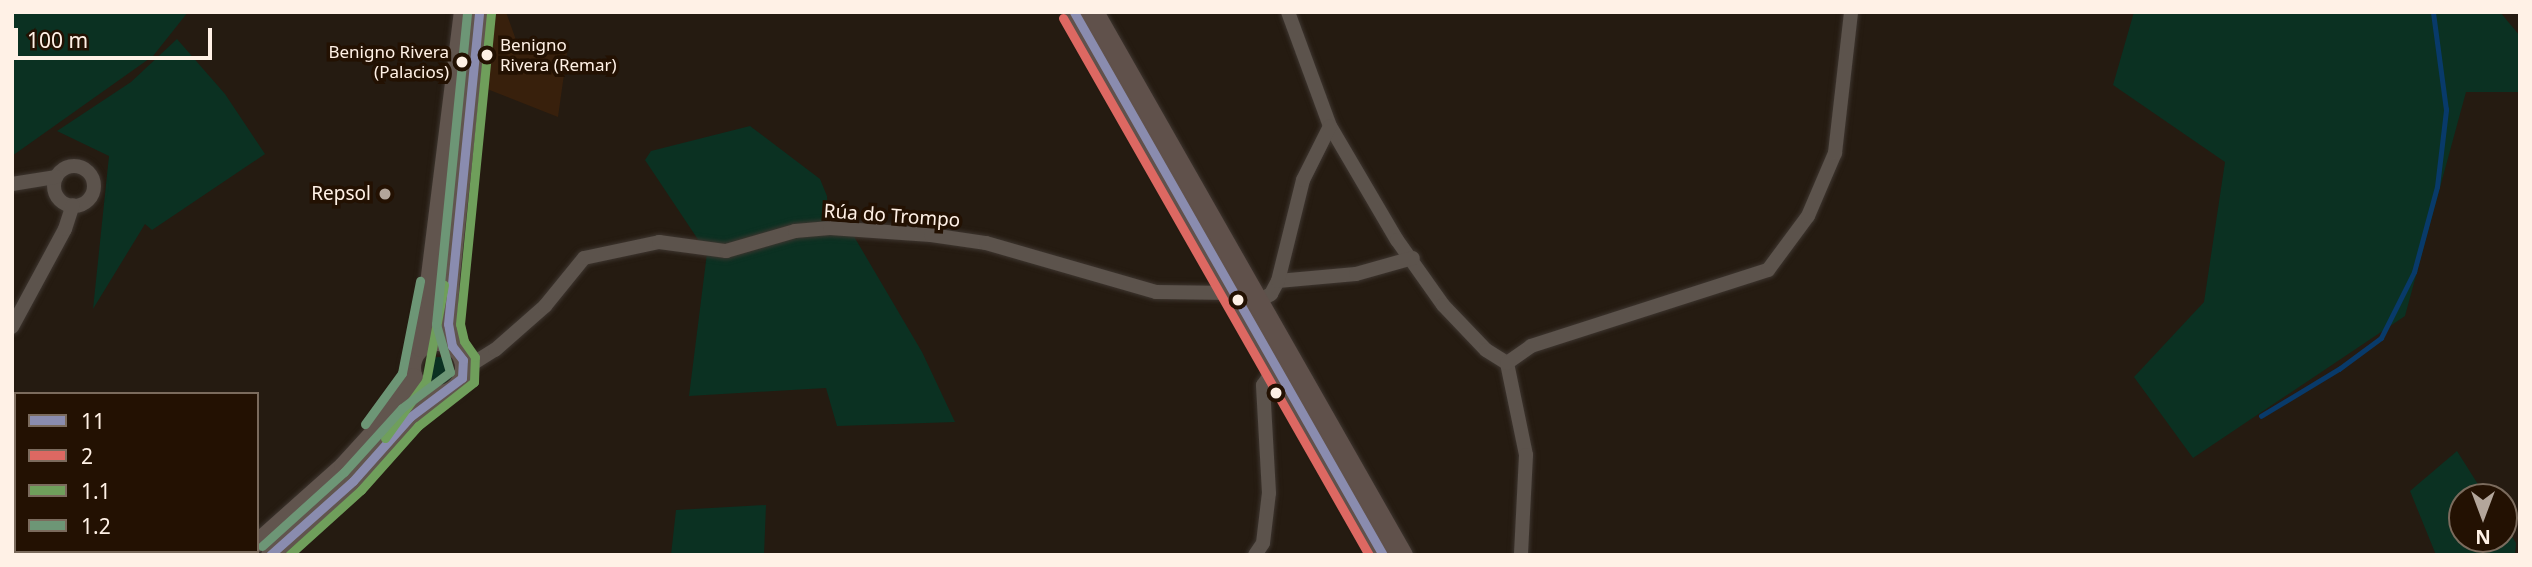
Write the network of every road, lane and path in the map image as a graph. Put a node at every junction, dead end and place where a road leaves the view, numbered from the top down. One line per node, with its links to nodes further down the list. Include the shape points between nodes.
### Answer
1 (463, 12): 17 (main road)
2 (479, 12): 16 (main road, via 451,276 448,324)
3 (1074, 12): 13 (highway)
4 (1093, 12): 14 (highway)
5 (1288, 12): 7 (street)
6 (1850, 12): 18 (street, via 1835,153 1808,216 1768,270 1531,346)
7 (1330, 126): 11 (street, via 1397,240); 12 (street, via 1303,180)
8 (56, 177): 9 (street); 10 (street, via 58,198); 10 (street, via 70,166 91,176 92,193)
9 (12, 184)
10 (73, 205): 15 (street, via 65,229)
11 (1413, 258): 12 (street, via 1356,274); 18 (street, via 1443,305 1486,350)
12 (1278, 281): 14 (street, via 1270,294)
13 (1234, 293): 19 (highway); 20 (street, Rúa do Trompo, via 1156,292 986,243 931,234 830,228 795,231 726,251 659,242 584,258 545,306 495,350)
14 (1258, 301): 27 (highway)
15 (12, 327)
16 (452, 346): 17 (main road, via 436,342); 20 (main road)
17 (421, 348): 21 (main road, via 413,361)
18 (1507, 363): 28 (street, via 1525,454)
19 (1276, 367): 25 (street, via 1263,385 1269,493 1262,543); 26 (highway)
20 (464, 369): 22 (main road, via 457,385)
21 (414, 377): 22 (main road, via 422,388); 23 (main road, via 343,466)
22 (442, 394): 24 (main road, via 410,417 353,481)
23 (259, 541)
24 (270, 555)
25 (1255, 555)
26 (1383, 555)
27 (1402, 555)
28 (1521, 555)

